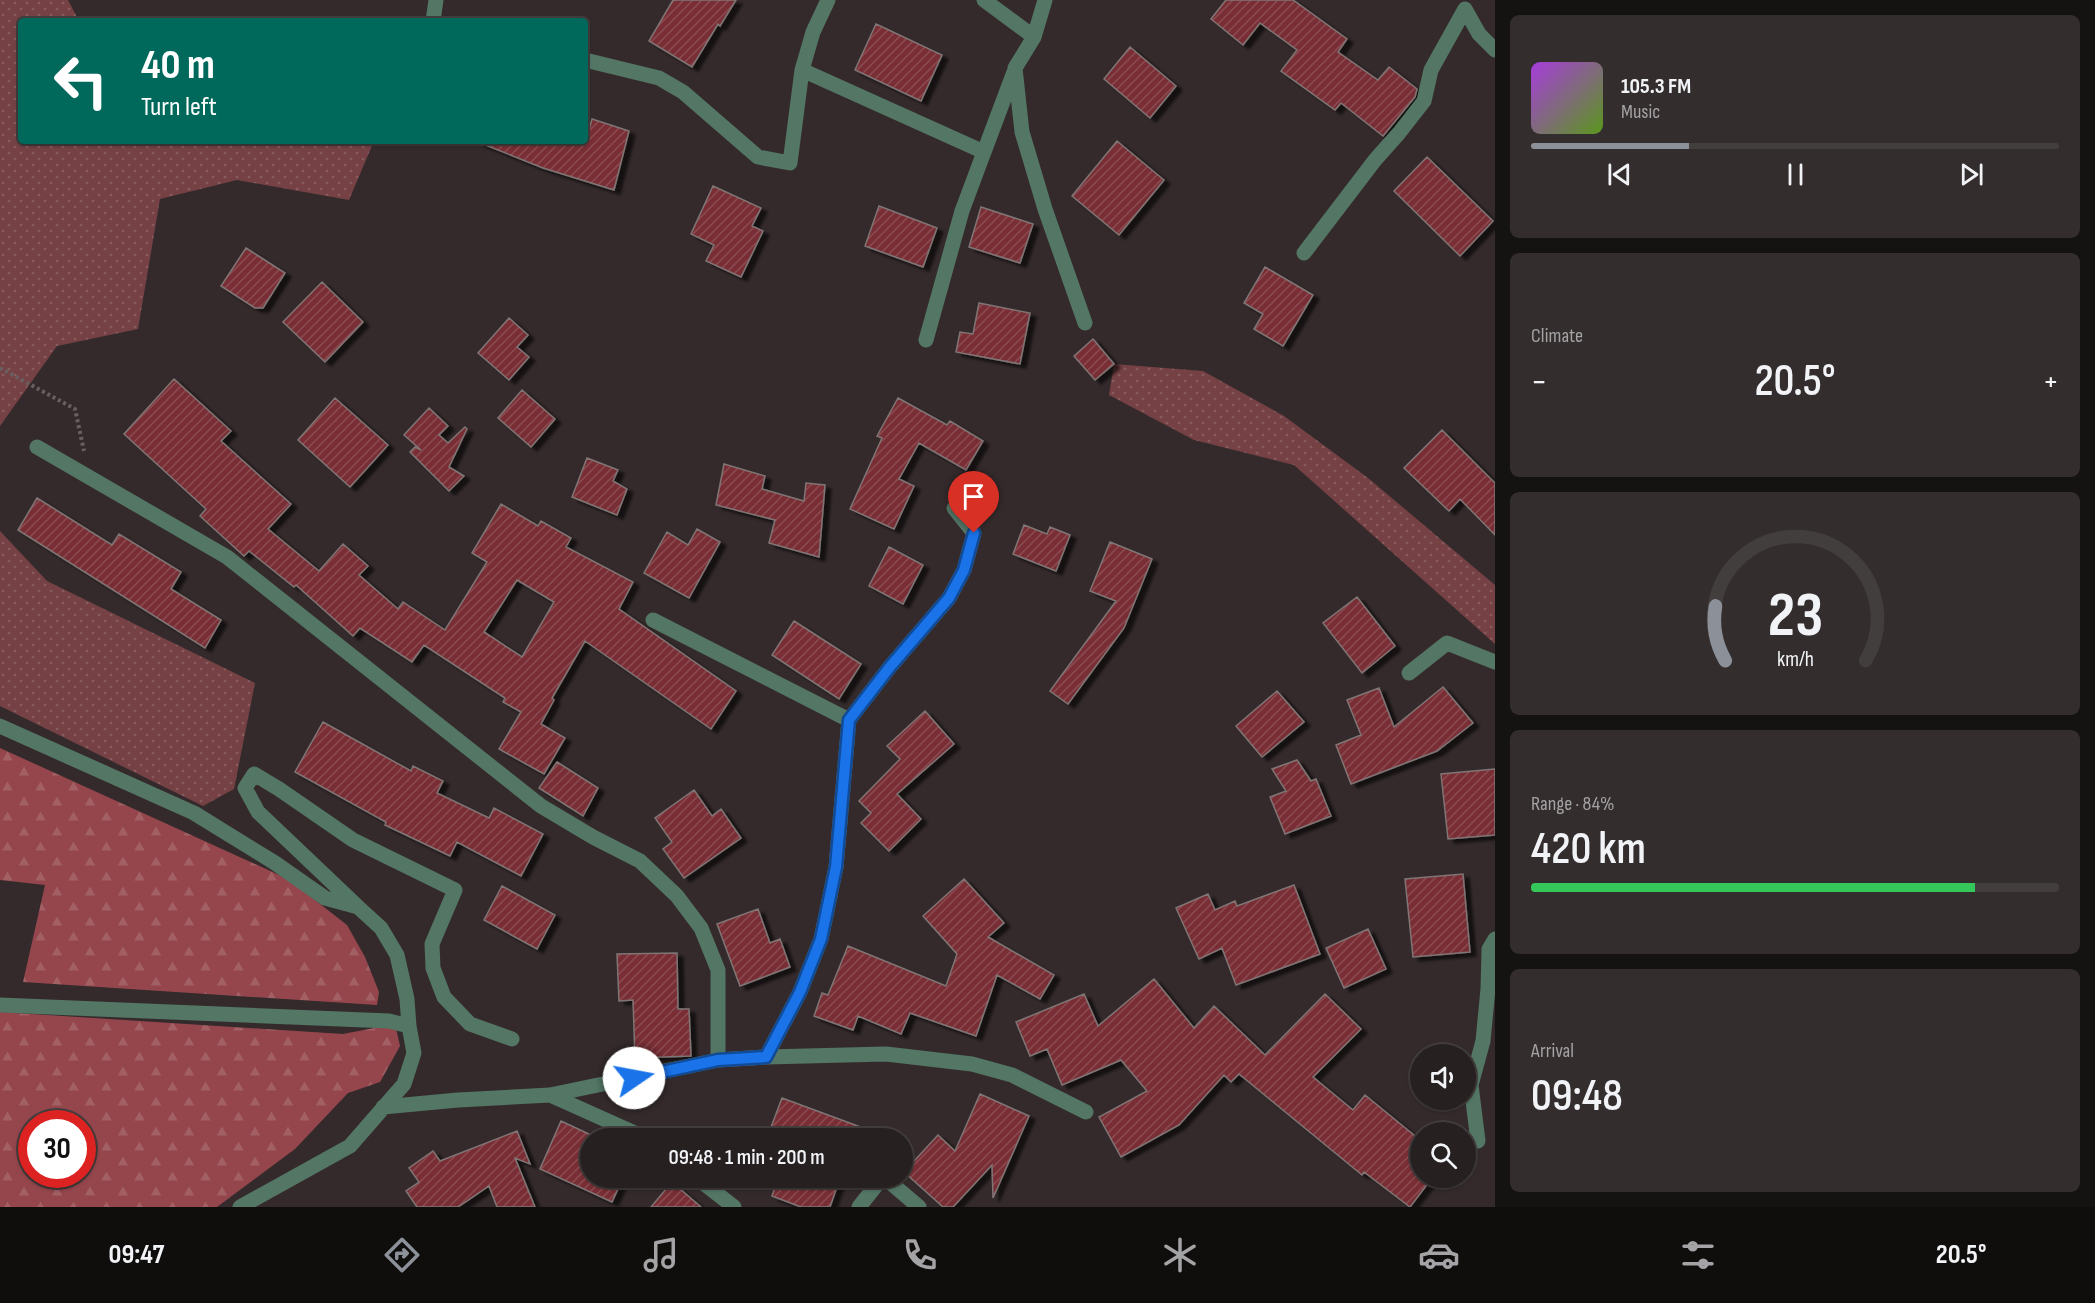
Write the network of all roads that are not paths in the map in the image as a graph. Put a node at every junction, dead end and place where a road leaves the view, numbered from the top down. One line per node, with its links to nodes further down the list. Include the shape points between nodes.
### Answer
1 (436, 0): 5 (street)
2 (828, 0): 10 (street)
3 (984, 0): 6 (street)
4 (1046, 0): 6 (street)
5 (433, 18)
6 (1034, 37): 9 (street)
7 (1495, 50): 12 (street, via 1479,34 1465,9 1431,70 1424,100)
8 (588, 61): 10 (street, via 659,78 683,92 758,157 790,163)
9 (1015, 68): 11 (street); 13 (street, via 1022,132)
10 (802, 70): 11 (street)
11 (984, 152): 14 (street, via 962,211)
12 (1304, 253)
13 (1085, 323)
14 (926, 340)
15 (37, 447): 28 (street, via 227,557 541,806 640,861 677,896 701,927 718,970)
16 (954, 508): 20 (street, via 974,533 964,570 949,598)
17 (653, 620): 20 (street)
18 (1495, 662): 19 (street, via 1447,643)
19 (1409, 673)
20 (849, 720): 27 (street, via 836,867 821,939 800,992)
21 (0, 726): 22 (street, via 194,813 325,898)
22 (358, 907): 25 (street, via 381,928 397,955); 26 (street, via 258,812 245,788 254,774 352,840 455,890 432,944 433,968 444,998 470,1023)
23 (1495, 939): 33 (street, via 1489,949 1483,1041 1471,1085)
24 (0, 1005): 25 (street, via 389,1021)
25 (409, 1026): 30 (street, via 414,1053 404,1084)
26 (512, 1039)
27 (766, 1057): 28 (street); 31 (street, via 886,1054 972,1064 1012,1075)
28 (718, 1060): 29 (street)
29 (550, 1095): 30 (street); 32 (street)
30 (383, 1107): 37 (street, via 350,1146)
31 (1086, 1112)
32 (624, 1128)
33 (1478, 1142)
34 (710, 1188): 38 (street)
35 (875, 1188): 39 (street)
36 (896, 1188): 40 (street)
37 (240, 1207)
38 (734, 1207)
39 (858, 1207)
40 (919, 1207)

